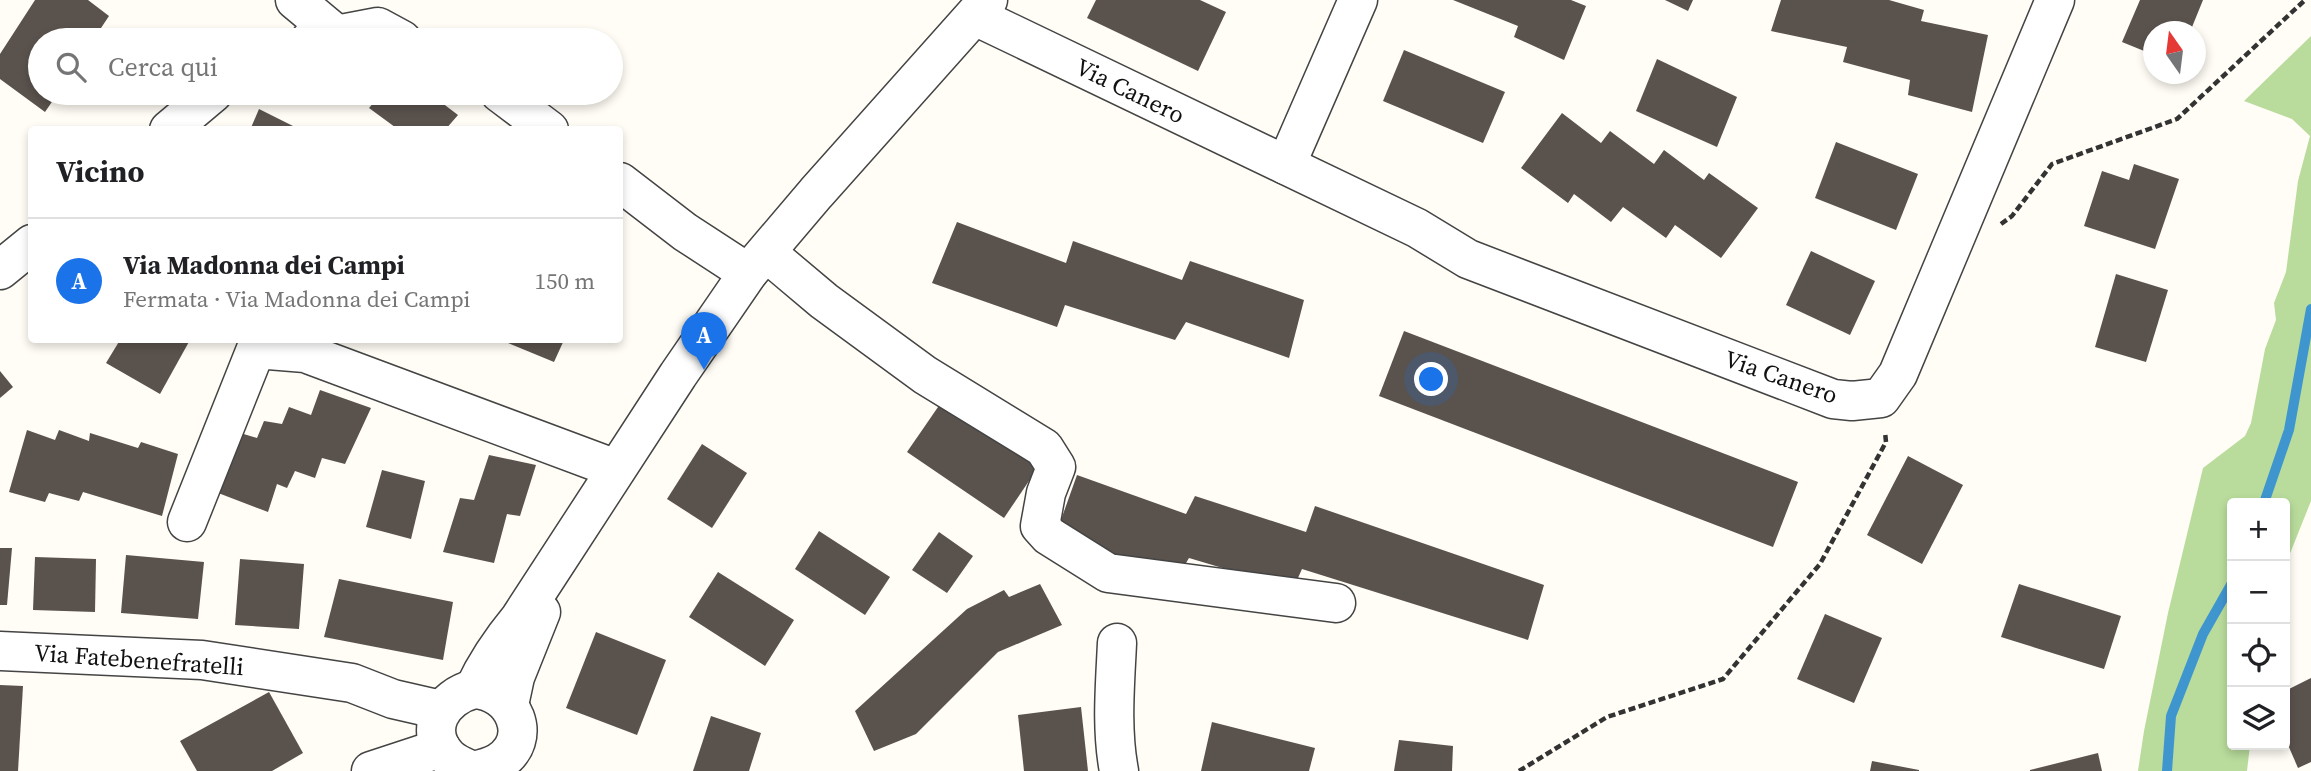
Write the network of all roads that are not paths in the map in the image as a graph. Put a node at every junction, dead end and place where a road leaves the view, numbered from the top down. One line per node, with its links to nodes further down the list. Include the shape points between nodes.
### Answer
1 (295, 0): 5 (street)
2 (1358, 0): 10 (street)
3 (2055, 0): 10 (street, Via Canero, via 1898,374 1881,398 1833,399 1468,259)
4 (982, 8): 10 (street, Via Canero); 13 (street)
5 (316, 28)
6 (199, 105): 8 (street)
7 (516, 105): 9 (street)
8 (174, 126)
9 (544, 126)
10 (1286, 165)
11 (623, 184): 13 (street, via 685,232)
12 (28, 247): 14 (street)
13 (758, 263): 15 (street); 18 (street, via 824,301 925,375 1044,448 1056,467 1040,526 1108,573)
14 (0, 270)
15 (616, 469): 16 (street, via 305,352 256,349); 17 (street)
16 (187, 522)
17 (568, 545): 21 (street, via 502,639); 22 (street, via 525,649)
18 (1336, 603)
19 (1117, 643): 28 (street)
20 (0, 651): 23 (street, Via Fatebenefratelli, via 202,660 352,683)
21 (474, 689): 22 (street, via 499,695); 23 (street, via 449,699)
22 (509, 705): 25 (street)
23 (441, 710): 24 (street, via 437,723)
24 (441, 748): 26 (street, via 461,766 473,771); 27 (street)
25 (525, 757): 26 (street, via 509,754)
26 (488, 769)
27 (372, 771)
28 (1118, 771)

